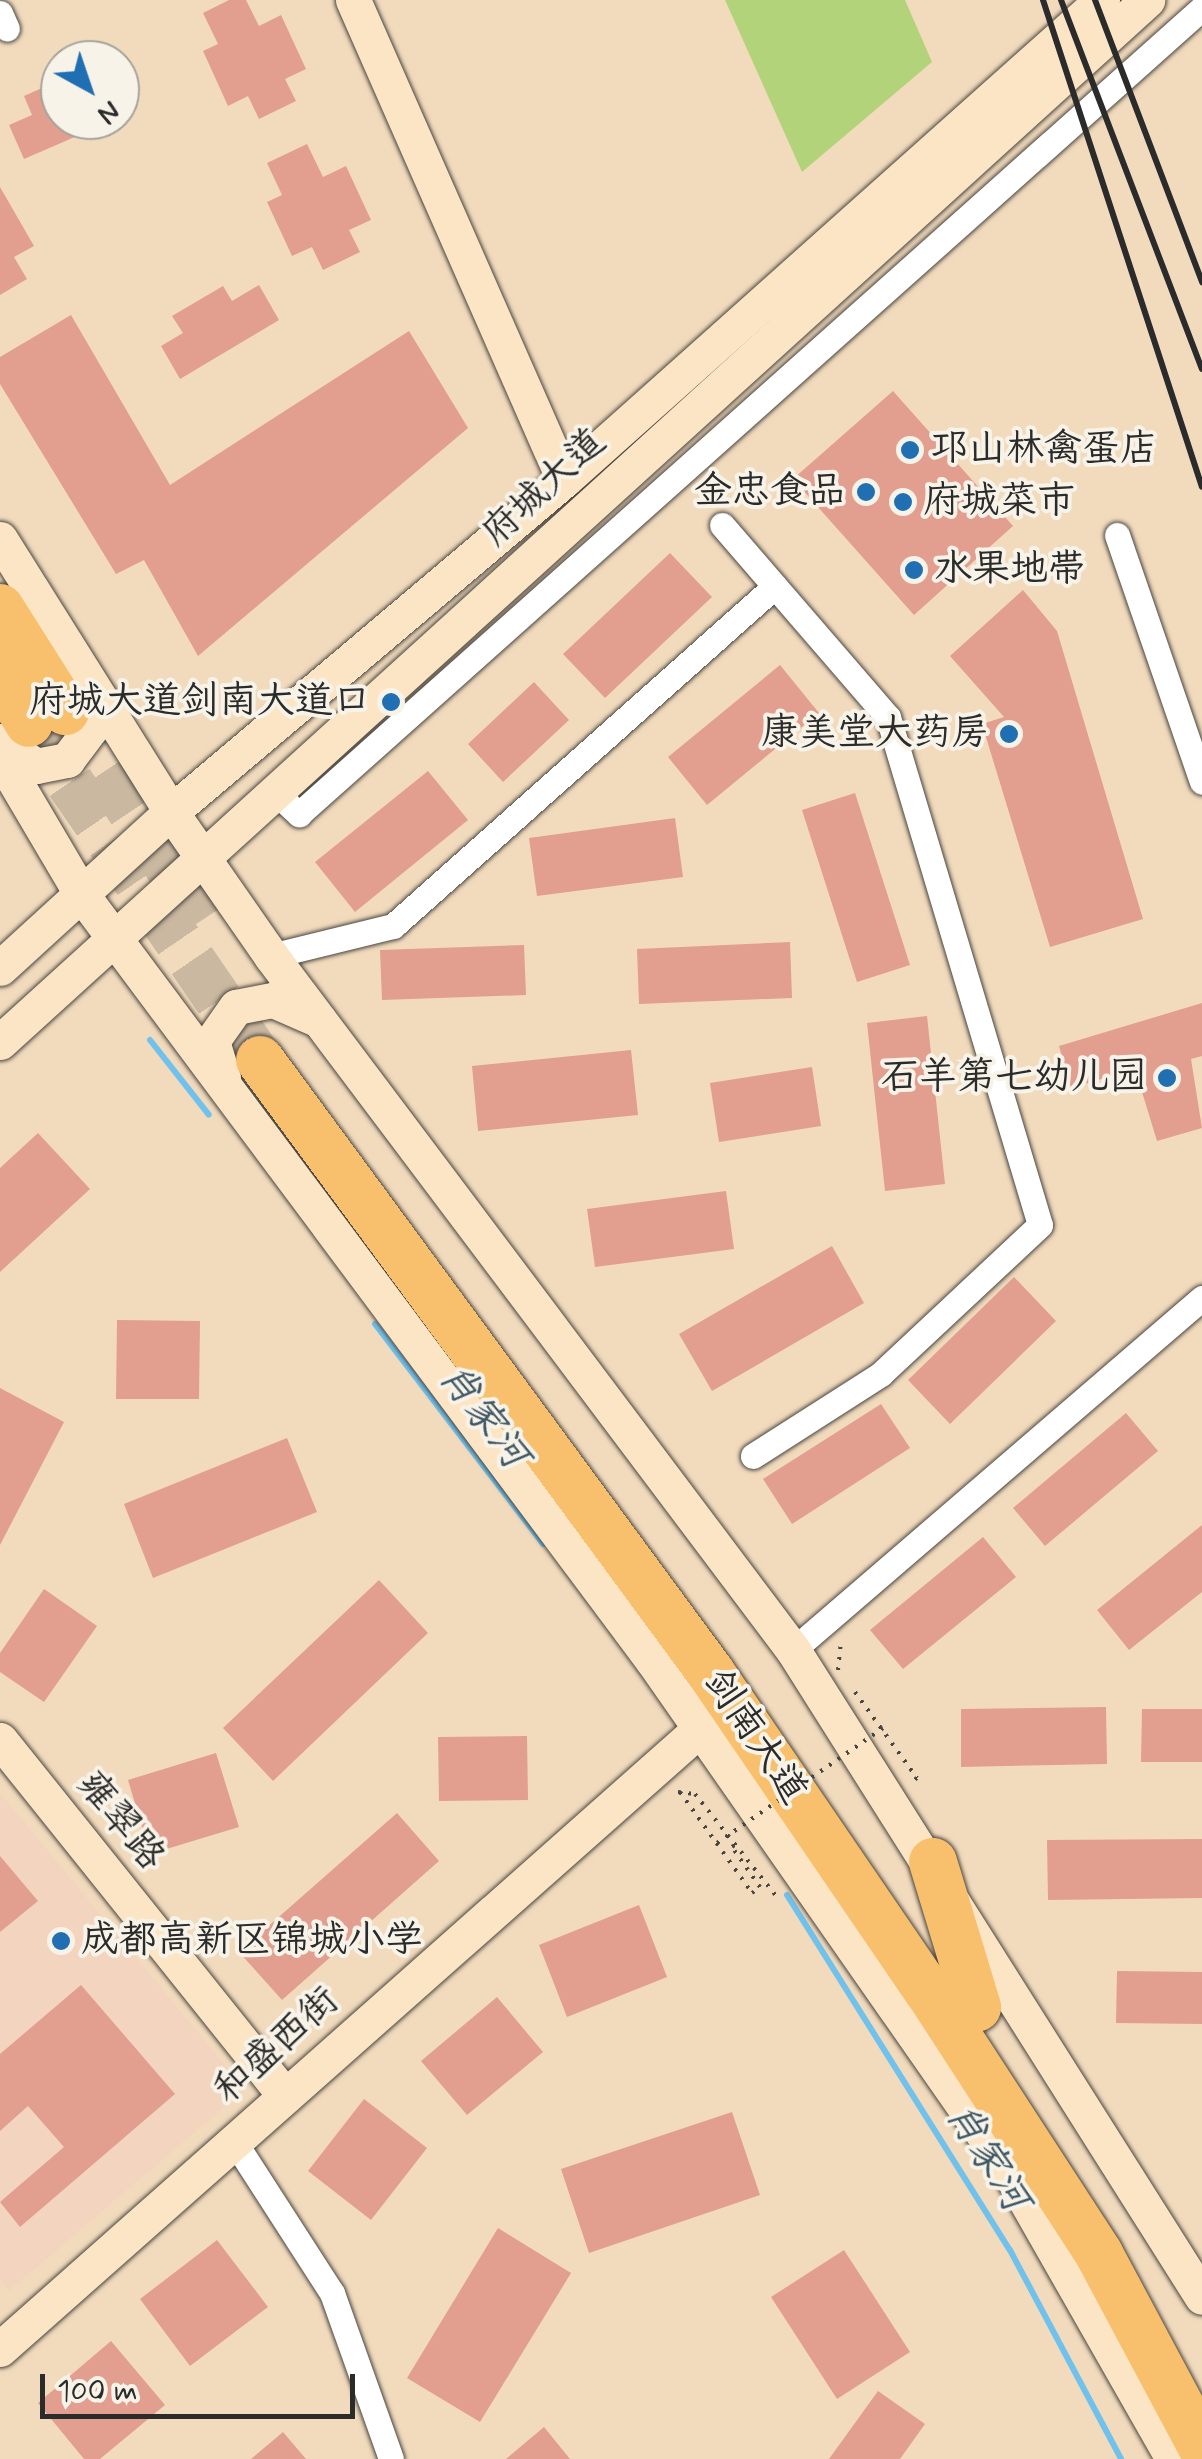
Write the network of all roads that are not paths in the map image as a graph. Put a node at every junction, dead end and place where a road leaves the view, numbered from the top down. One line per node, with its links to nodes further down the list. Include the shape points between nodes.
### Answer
1 (353, 0): 5 (main road)
2 (1102, 0): 5 (main road, 府城大道)
3 (1147, 0): 15 (main road, 府城大道)
4 (1202, 8): 15 (street, via 299,814)
5 (564, 480): 16 (main road, 府城大道)
6 (722, 525): 9 (street)
7 (1117, 535): 14 (street)
8 (0, 539): 11 (main road)
9 (775, 586): 20 (street, via 392,926); 26 (street, via 888,716 1040,1225 881,1374)
10 (0, 608): 13 (highway)
11 (74, 656): 13 (main road, via 91,728 84,745 67,760 36,766); 16 (main road)
12 (0, 676): 13 (highway)
13 (24, 732): 18 (main road)
14 (1202, 782)
15 (275, 792): 17 (main road, 府城大道)
16 (172, 812): 17 (main road); 18 (main road, 府城大道)
17 (202, 859): 19 (main road, 府城大道); 20 (main road)
18 (82, 896): 19 (main road); 21 (main road, 府城大道)
19 (114, 939): 23 (main road, 府城大道); 24 (main road)
20 (272, 956): 22 (main road)
21 (0, 968)
22 (286, 1038): 24 (main road, via 273,1000 236,1007 212,1041); 27 (main road); 31 (highway, 剑南大道); 32 (highway, 剑南大道, via 734,1649)
23 (0, 1042)
24 (230, 1096): 28 (main road)
25 (1202, 1298): 27 (street)
26 (753, 1456)
27 (793, 1650): 30 (main road)
28 (700, 1728): 33 (main road, 和盛西街); 35 (main road)
29 (0, 1740): 33 (main road, 雍翠路)
30 (932, 1862): 32 (highway); 36 (main road)
31 (929, 1992): 35 (highway); 39 (highway, 剑南大道, via 1099,2254)
32 (978, 2007): 38 (highway, 剑南大道, via 1124,2237)
33 (285, 2096): 34 (main road, 和盛西街)
34 (234, 2141): 37 (main road, 和盛西街); 40 (street, via 332,2293)
35 (1009, 2171): 41 (main road)
36 (1202, 2297)
37 (0, 2349)
38 (1202, 2381)
39 (1202, 2447)
40 (391, 2459)
41 (1173, 2459)

